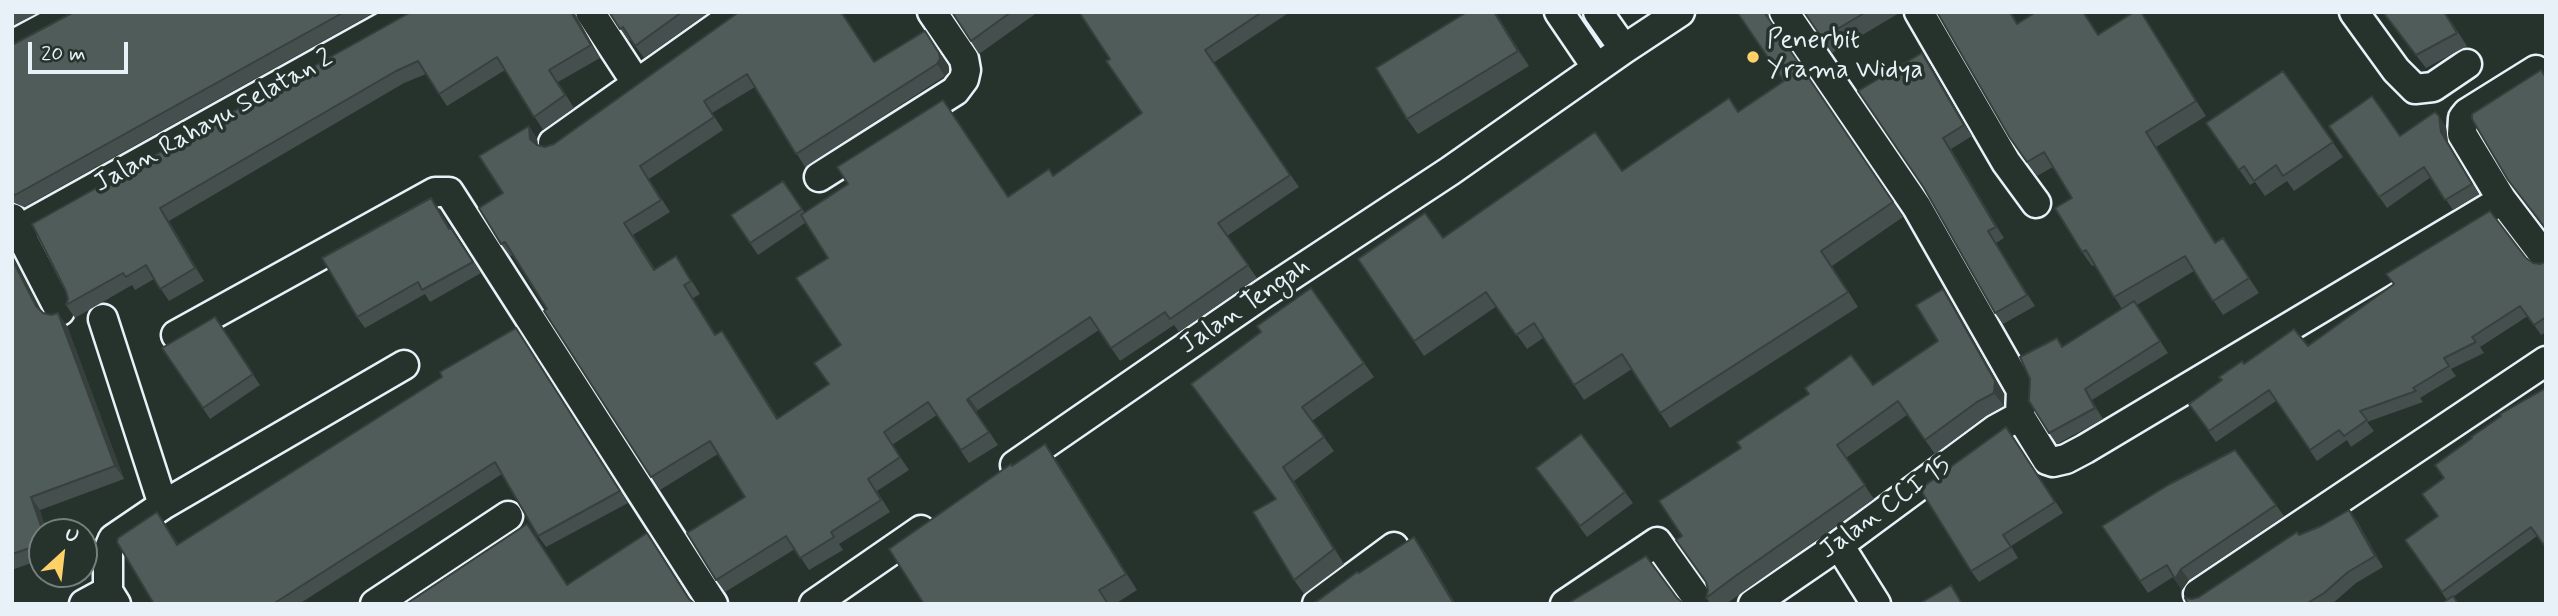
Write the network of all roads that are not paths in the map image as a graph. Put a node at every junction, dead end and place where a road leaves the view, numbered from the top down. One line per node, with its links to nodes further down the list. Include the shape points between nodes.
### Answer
1 (73, 12): 12 (street)
2 (590, 12): 17 (street)
3 (738, 12): 17 (street)
4 (932, 12): 19 (street, via 964,59 964,79 955,92)
5 (1559, 12): 15 (street)
6 (1598, 12): 13 (street)
7 (1680, 12): 13 (street, Jalan Tengah)
8 (1784, 12): 29 (street, via 1917,207 2021,390)
9 (1919, 12): 21 (street, via 2006,162)
10 (2354, 12): 14 (street, via 2396,70 2416,89 2433,87)
11 (391, 17): 22 (street, Jalan Rahayu Selatan 2)
12 (12, 45)
13 (1624, 49): 15 (street, Jalan Tengah)
14 (2467, 64)
15 (1597, 68): 30 (street, Jalan Tengah)
16 (2536, 70): 20 (street, via 2463,117 2462,134)
17 (637, 84): 18 (street)
18 (553, 143)
19 (819, 177)
20 (2502, 200): 23 (street); 29 (street, via 2066,459 2047,460)
21 (2036, 203)
22 (15, 224): 24 (street)
23 (2546, 258)
24 (60, 311)
25 (103, 319): 31 (street)
26 (176, 335): 39 (street, via 435,192 449,192)
27 (2546, 361): 36 (street)
28 (404, 365): 31 (street)
29 (2020, 416): 34 (street, Jalan CCI 15)
30 (994, 480)
31 (163, 505): 37 (street, via 113,539)
32 (508, 516): 38 (street)
33 (938, 518): 40 (street)
34 (1839, 545): 44 (street, Jalan CCI 15); 45 (street)
35 (1394, 547): 41 (street)
36 (2198, 594)
37 (102, 599)
38 (375, 604)
39 (713, 604)
40 (814, 604)
41 (1317, 604)
42 (1565, 604): 43 (street, via 1657,542)
43 (1701, 604)
44 (1753, 604)
45 (1876, 604)

